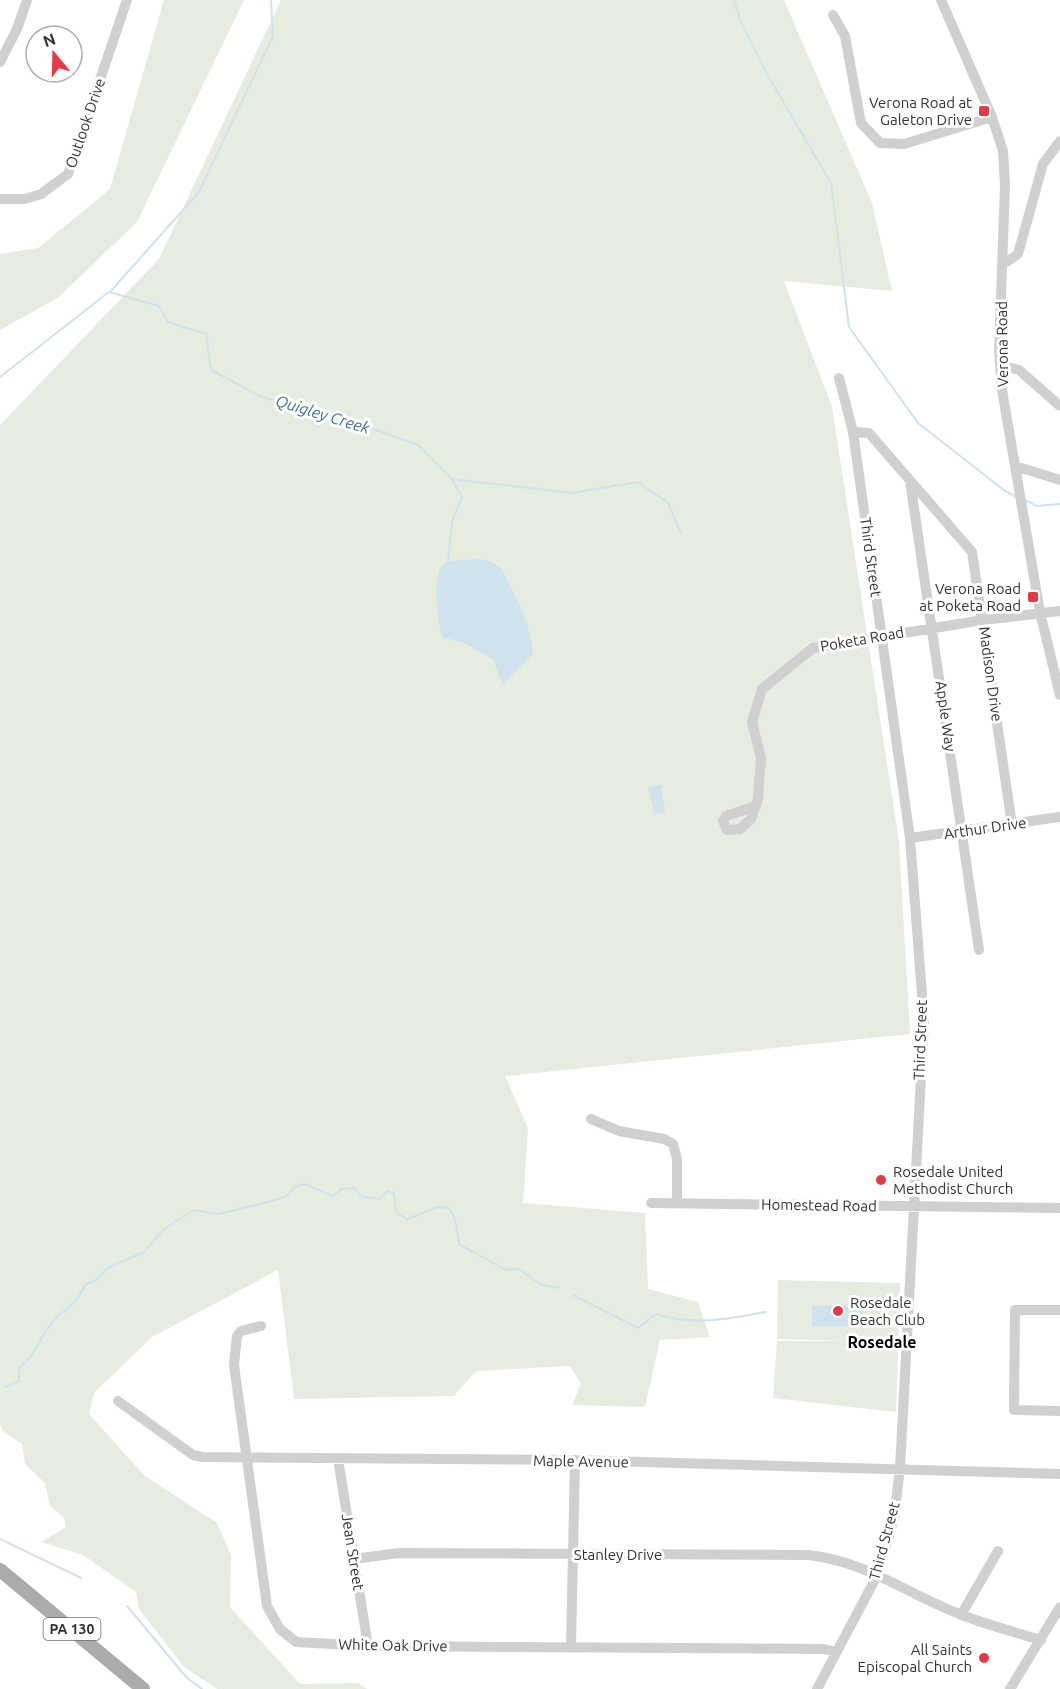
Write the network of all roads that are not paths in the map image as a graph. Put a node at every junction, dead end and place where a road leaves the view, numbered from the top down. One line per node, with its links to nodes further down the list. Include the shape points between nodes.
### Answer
1 (27, 0): 5 (street)
2 (127, 0): 8 (street, Outlook Drive, via 68,174 41,194 25,200)
3 (942, 0): 6 (street, Verona Road)
4 (832, 15): 6 (street, via 844,36 861,123 880,143 904,144)
5 (0, 62)
6 (992, 117): 9 (street, Verona Road, via 1003,151)
7 (1060, 141): 9 (street, via 1043,164 1018,254)
8 (0, 199)
9 (1002, 265): 10 (street, Verona Road)
10 (1000, 365): 12 (street, via 1019,370); 14 (street, Verona Road)
11 (839, 378): 13 (street, Third Street)
12 (1060, 406)
13 (853, 432): 16 (street, Madison Drive, via 869,433); 21 (street, Third Street)
14 (1016, 466): 15 (street); 18 (street, Verona Road)
15 (1060, 480)
16 (910, 481): 19 (street, Madison Drive, via 972,552); 20 (street, Apple Way)
17 (1060, 611): 18 (street, Poketa Road)
18 (1040, 612): 19 (street, Poketa Road); 22 (street, Verona Road)
19 (983, 620): 20 (street, Poketa Road); 25 (street, Madison Drive)
20 (933, 627): 21 (street, Poketa Road); 26 (street, Apple Way)
21 (882, 635): 23 (street, Poketa Road, via 813,648 762,689 752,722 761,758); 27 (street, Third Street)
22 (1060, 695)
23 (756, 806)
24 (1060, 817): 25 (street, Arthur Drive)
25 (1012, 825): 26 (street, Arthur Drive)
26 (962, 833): 27 (street, Arthur Drive); 28 (street, Apple Way)
27 (910, 838): 32 (street, Third Street, via 924,1021)
28 (979, 950)
29 (591, 1119): 31 (street, via 619,1131 673,1144)
30 (651, 1203): 31 (street, Homestead Road)
31 (677, 1203): 32 (street, Homestead Road)
32 (913, 1206): 33 (street, Homestead Road); 41 (street, Third Street)
33 (1060, 1208)
34 (1060, 1310): 37 (street, via 1014,1310 1014,1410)
35 (261, 1326): 38 (street, White Oak Drive, via 241,1330 237,1336 234,1365)
36 (118, 1401): 38 (street, Maple Avenue, via 193,1455)
37 (1060, 1411)
38 (246, 1459): 39 (street, Maple Avenue); 51 (street, White Oak Drive, via 267,1606 273,1619 296,1642)
39 (338, 1459): 40 (street, Maple Avenue); 45 (street, Jean Street)
40 (575, 1460): 41 (street, Maple Avenue); 44 (street)
41 (900, 1468): 42 (street, Maple Avenue); 47 (street, Third Street, via 894,1518)
42 (1060, 1474)
43 (998, 1551): 49 (street)
44 (573, 1554): 45 (street, Stanley Drive, via 399,1553); 47 (street, Stanley Drive, via 808,1555 836,1558); 52 (street)
45 (354, 1559): 51 (street, Jean Street)
46 (0, 1570): 54 (main road, PA 130)
47 (878, 1574): 49 (street, Stanley Drive); 53 (street, Third Street)
48 (1060, 1607): 50 (street)
49 (961, 1615): 50 (street, Stanley Drive)
50 (1041, 1640): 56 (street)
51 (369, 1646): 52 (street, White Oak Drive)
52 (571, 1646): 53 (street, White Oak Drive)
53 (837, 1652): 55 (street, Third Street)
54 (143, 1689)
55 (817, 1689)
56 (1010, 1689)

